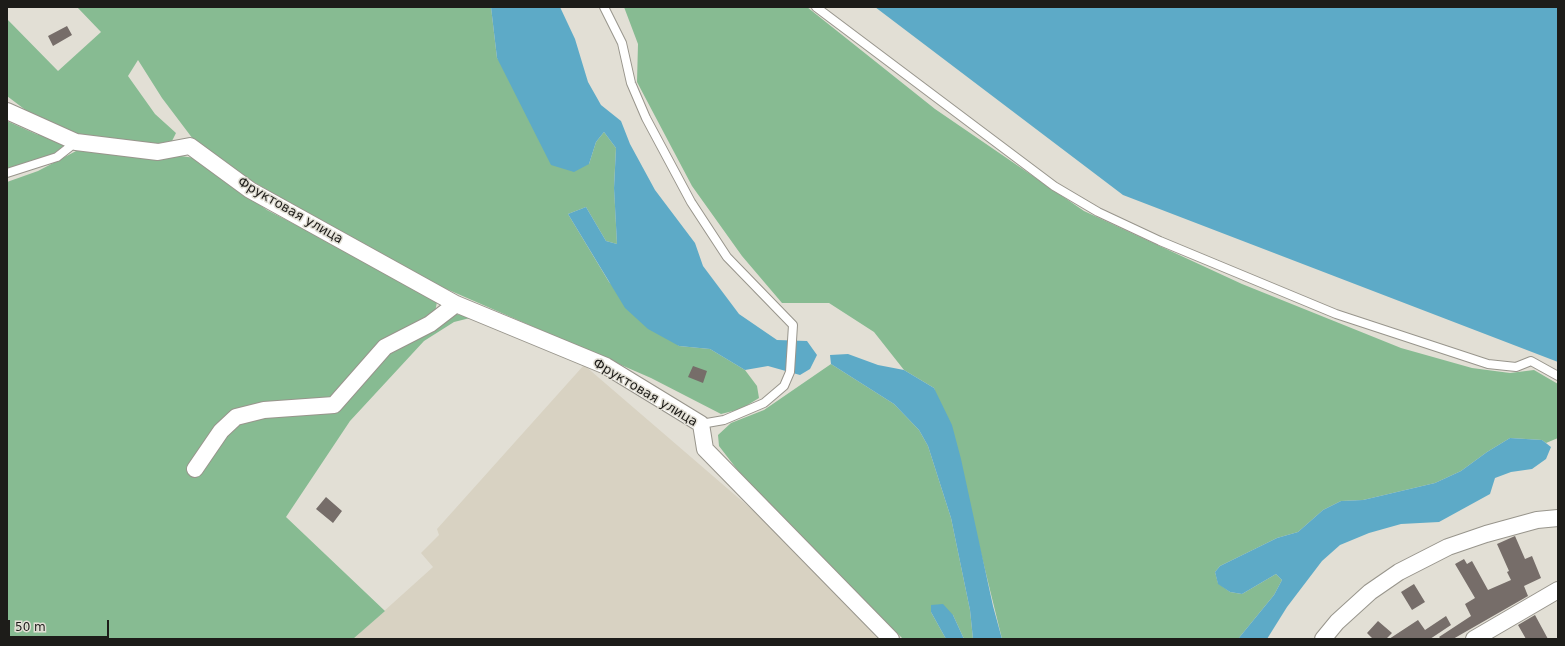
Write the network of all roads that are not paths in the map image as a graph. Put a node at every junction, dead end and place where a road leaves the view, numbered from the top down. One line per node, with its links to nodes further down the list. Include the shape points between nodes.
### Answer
1 (604, 7): 8 (lane, via 622,43 631,83 646,118 690,202 727,257 793,325 790,372 784,386 764,403 724,420)
2 (816, 7): 7 (lane, via 1054,186 1098,212 1160,241 1336,314 1488,364 1516,367 1531,361)
3 (7, 111): 4 (street, Фруктовая улица)
4 (76, 142): 5 (lane, via 57,157); 6 (street, Фруктовая улица, via 158,152 190,146 250,190)
5 (7, 173)
6 (456, 304): 8 (street, Фруктовая улица, via 606,366); 9 (street, via 430,324 385,347 334,405 264,410 236,417 221,431)
7 (1558, 376)
8 (701, 424): 12 (street, Фруктовая улица, via 705,449)
9 (195, 469)
10 (1558, 518): 13 (street, via 1537,520 1441,550 1399,572 1370,592 1337,622)
11 (1558, 590): 14 (street)
12 (891, 639)
13 (1323, 639)
14 (1474, 639)

